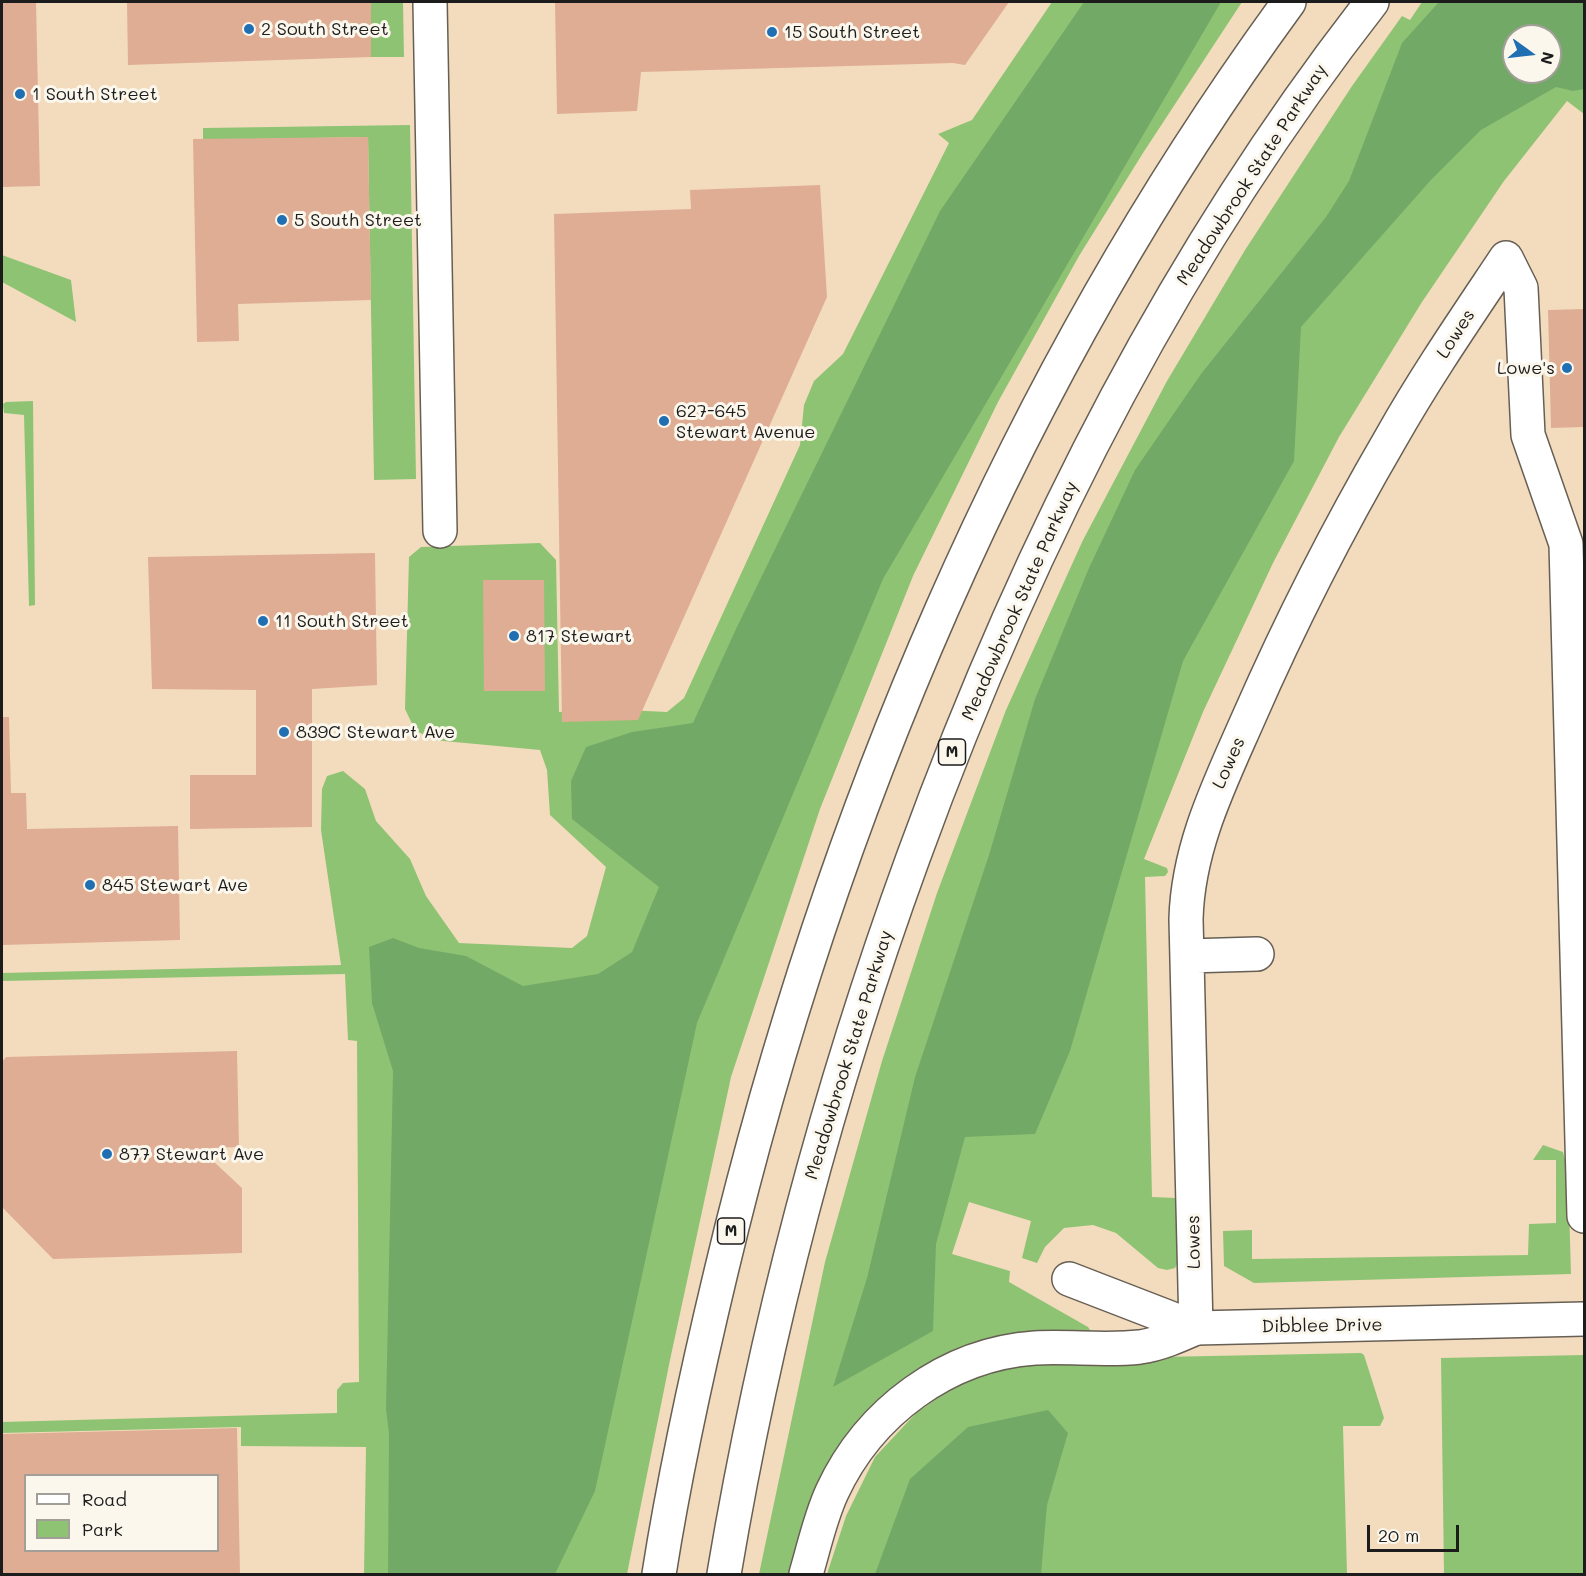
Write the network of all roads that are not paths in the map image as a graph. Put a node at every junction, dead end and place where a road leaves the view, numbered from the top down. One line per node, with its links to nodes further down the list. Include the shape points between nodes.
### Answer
1 (430, 2): 4 (main road)
2 (1372, 2): 12 (main road, Meadowbrook State Parkway / M, via 1246,179 1147,342 1067,492 979,686 887,929 826,1123 769,1342)
3 (1284, 7): 11 (main road, M, via 1158,197 1050,386 953,587 873,780 827,905 764,1105 690,1408)
4 (440, 531)
5 (1257, 954): 6 (main road)
6 (1188, 956): 7 (main road, Lowes, via 1186,902 1194,854 1217,789 1257,698 1318,570 1391,437 1506,258 1521,288 1528,435 1566,543); 10 (main road, Lowes)
7 (1584, 1216)
8 (1069, 1279): 10 (main road, Dibblee Drive)
9 (1584, 1319): 10 (main road, Dibblee Drive)
10 (1196, 1328): 13 (main road, via 1142,1347 1035,1348 1002,1353 928,1382 896,1406 852,1456 826,1507)
11 (659, 1575)
12 (724, 1575)
13 (806, 1575)

